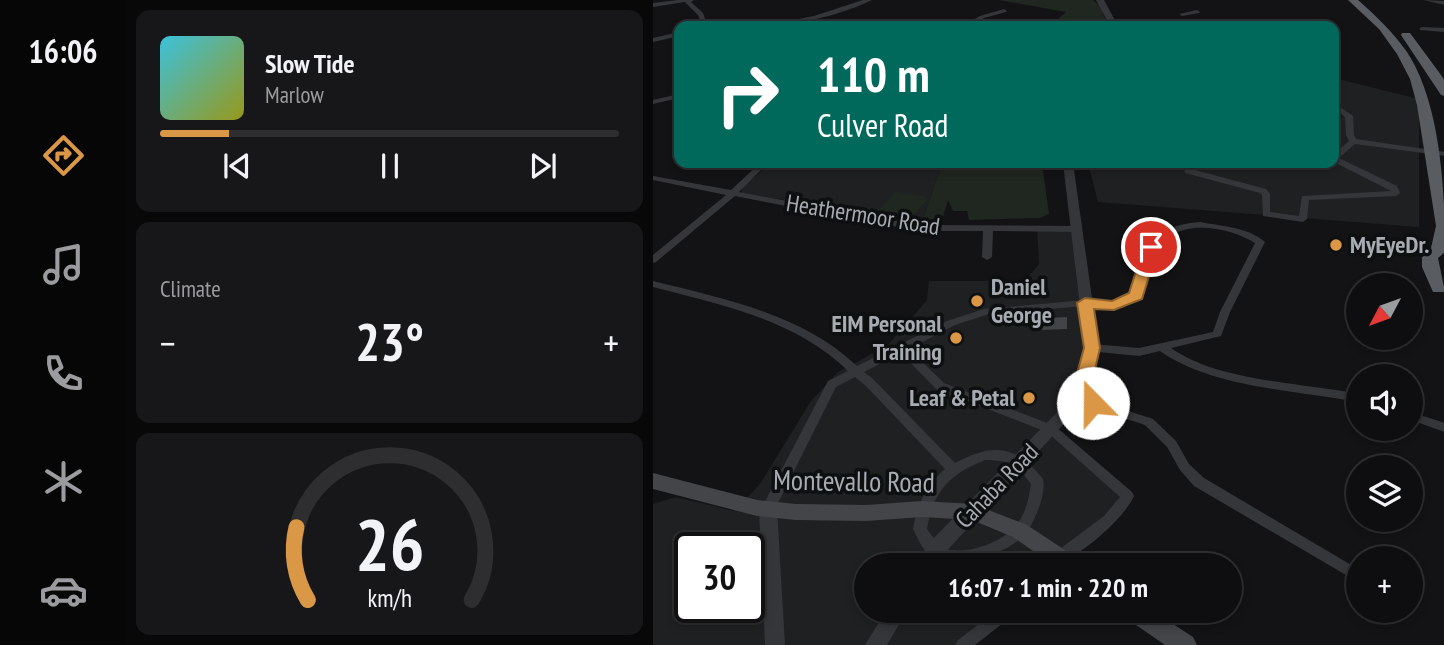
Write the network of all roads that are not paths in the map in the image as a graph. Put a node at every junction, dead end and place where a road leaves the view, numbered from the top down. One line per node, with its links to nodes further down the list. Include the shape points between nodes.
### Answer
1 (869, 0): 13 (street)
2 (1100, 0): 15 (street)
3 (1353, 0): 27 (highway, via 1383,24 1410,58)
4 (1365, 0): 20 (highway, via 1419,49)
5 (1427, 0): 7 (street)
6 (689, 1): 8 (street); 12 (street, via 701,14)
7 (1444, 3)
8 (653, 5)
9 (1004, 11): 14 (street)
10 (1197, 12): 11 (street)
11 (1182, 14)
12 (701, 21)
13 (796, 21)
14 (974, 21)
15 (1111, 21)
16 (1422, 29): 17 (street)
17 (1444, 30)
18 (674, 35): 19 (street)
19 (653, 40)
20 (1444, 93)
21 (674, 97): 22 (street)
22 (653, 102)
23 (1339, 109): 25 (street)
24 (1339, 115): 25 (street)
25 (1349, 116): 26 (street)
26 (1353, 141): 27 (street); 28 (street)
27 (1438, 153): 36 (highway)
28 (1339, 154)
29 (1339, 161): 32 (street, via 1396,193 1305,198 1303,219 1266,214 1263,191 1188,171)
30 (759, 168): 34 (street)
31 (1069, 168): 35 (street, Cahaba Road)
32 (1193, 168)
33 (653, 178): 34 (street, Heathermoor Road)
34 (732, 194): 37 (street, Heathermoor Road, via 878,221); 39 (street)
35 (1075, 229): 37 (street, Heathermoor Road); 42 (street, Cahaba Road)
36 (1444, 229): 41 (highway, via 1438,250 1429,257)
37 (988, 230): 38 (street)
38 (987, 257)
39 (653, 260)
40 (653, 284): 46 (street, via 779,320 827,347)
41 (1439, 288)
42 (1085, 303): 43 (street, via 988,311 951,323); 44 (street, Cahaba Road); 45 (street, via 1114,306 1136,295 1151,247 1179,226 1208,225 1260,242 1217,334)
43 (902, 348): 46 (street); 51 (street, via 940,386)
44 (1092, 348): 45 (street, via 1139,352); 48 (street, Cahaba Road)
45 (1163, 348): 47 (street, via 1172,357 1203,369)
46 (853, 372): 53 (street); 55 (street, via 832,384)
47 (1346, 395)
48 (1079, 399): 51 (street, Cahaba Road); 64 (street, via 1149,422 1172,444 1184,467 1199,482)
49 (1423, 420): 50 (street)
50 (1444, 428)
51 (1051, 429): 52 (street, Cahaba Road); 63 (street, via 1127,496)
52 (1022, 461): 53 (street, via 984,455); 57 (street, Cahaba Road); 58 (street, via 1038,483 1035,502)
53 (953, 469): 56 (street)
54 (653, 481): 55 (main road, Montevallo Road)
55 (768, 509): 56 (main road, Montevallo Road, via 866,513); 69 (street)
56 (921, 509): 57 (main road, Montevallo Road); 59 (street, via 920,529)
57 (973, 512): 58 (main road, Montevallo Road); 60 (street, Cahaba Road)
58 (1020, 531): 61 (street); 62 (main road, Montevallo Road)
59 (928, 553)
60 (935, 553)
61 (977, 553)
62 (1050, 553)
63 (1074, 553)
64 (1346, 569)
65 (890, 623): 68 (street)
66 (991, 623): 70 (street)
67 (1152, 623): 71 (main road)
68 (879, 644)
69 (775, 645)
70 (963, 645)
71 (1185, 645)

